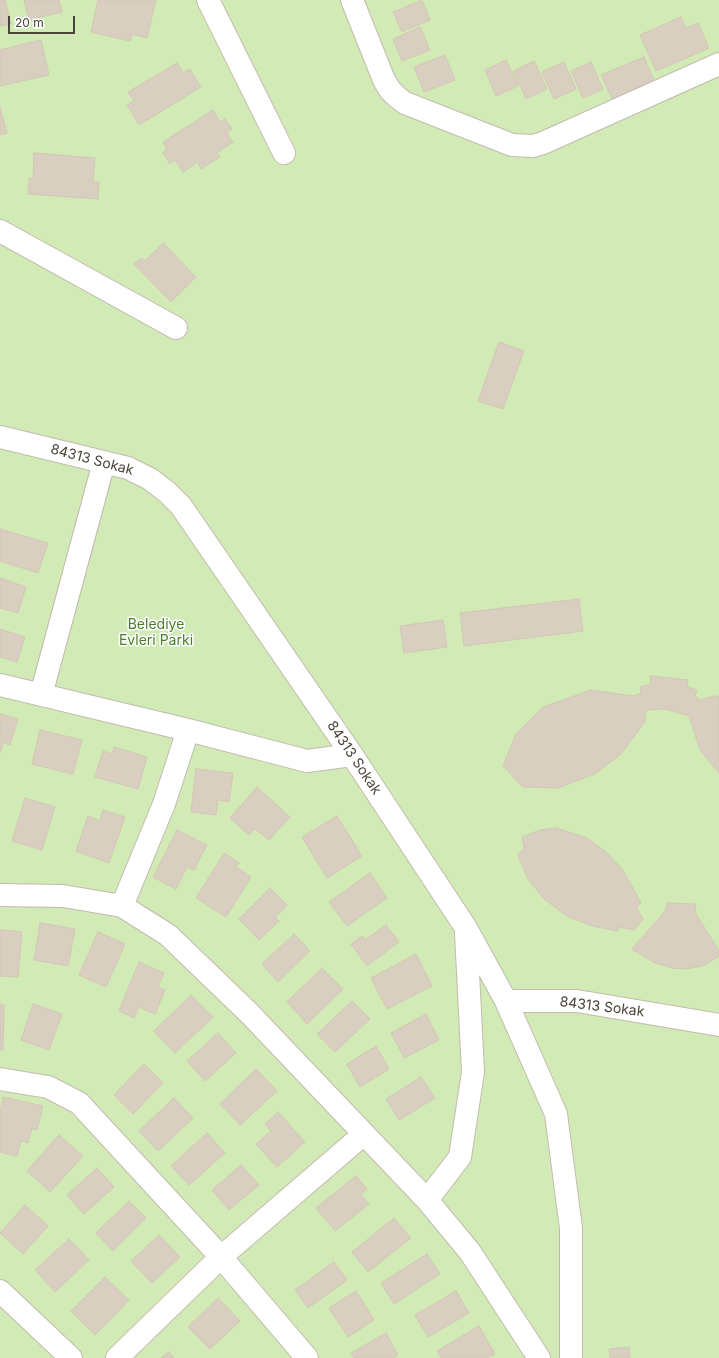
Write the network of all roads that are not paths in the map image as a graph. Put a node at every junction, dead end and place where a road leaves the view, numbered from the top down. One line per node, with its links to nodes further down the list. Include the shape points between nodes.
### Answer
1 (208, 0): 4 (street)
2 (352, 0): 3 (street, via 384,80 396,97 405,103 512,145 528,146 543,143)
3 (719, 64)
4 (284, 153)
5 (0, 231): 6 (street)
6 (176, 328)
7 (0, 437): 8 (street, 84313 Sokak)
8 (104, 462): 10 (street); 12 (street, 84313 Sokak, via 128,468 150,479 181,506)
9 (0, 685): 10 (street)
10 (42, 695): 11 (street)
11 (188, 730): 12 (street, via 307,761); 14 (street, via 164,804)
12 (352, 755): 15 (street, 84313 Sokak)
13 (0, 895): 14 (street, via 62,896)
14 (122, 906): 19 (street, via 168,936 249,1013)
15 (466, 928): 16 (street, 84313 Sokak); 20 (street, via 472,1080 460,1157)
16 (506, 1001): 17 (street, 84313 Sokak, via 577,1001); 27 (street, via 556,1114 571,1228)
17 (719, 1025)
18 (0, 1079): 21 (street, via 48,1087 79,1103)
19 (364, 1134): 20 (street); 21 (street)
20 (427, 1200): 26 (street, via 470,1252)
21 (222, 1257): 24 (street); 25 (street)
22 (0, 1291): 23 (street)
23 (71, 1358)
24 (117, 1358)
25 (307, 1358)
26 (539, 1358)
27 (571, 1358)

